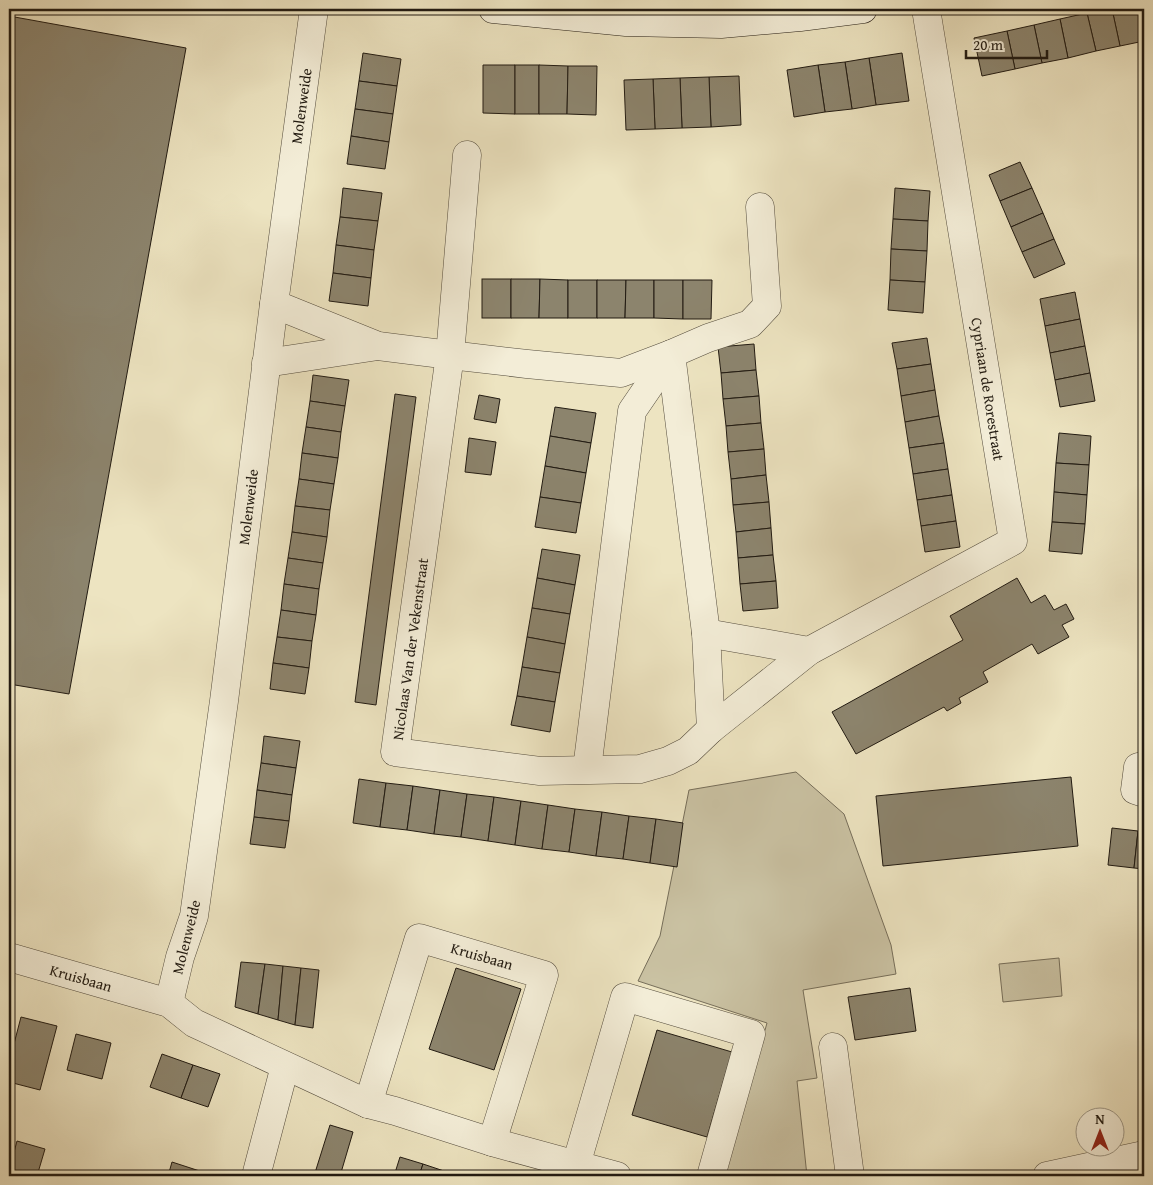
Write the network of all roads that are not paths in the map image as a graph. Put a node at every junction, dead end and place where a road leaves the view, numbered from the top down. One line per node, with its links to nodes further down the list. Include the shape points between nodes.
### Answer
1 (314, 9): 7 (street, Molenweide)
2 (494, 9): 3 (street, via 626,22 721,24)
3 (863, 9)
4 (926, 9): 13 (street, Cypriaan de Rorestraat, via 1012,541)
5 (467, 155): 10 (street, Nicolaas Van der Vekenstraat)
6 (760, 207): 9 (street, via 767,306 750,324)
7 (274, 304): 8 (street); 11 (street, Molenweide)
8 (378, 346): 10 (street); 11 (street)
9 (671, 354): 10 (street, via 621,373); 12 (street); 16 (street, via 632,411)
10 (450, 355): 16 (street, Nicolaas Van der Vekenstraat, via 395,752 540,771)
11 (266, 363): 19 (street, Molenweide, via 194,916)
12 (706, 633): 13 (street); 14 (street)
13 (808, 651): 14 (street, Cypriaan de Rorestraat)
14 (711, 730): 16 (street, Nicolaas Van der Vekenstraat, via 688,751 668,761 640,769)
15 (1144, 766): 17 (street, via 1138,767 1135,790)
16 (587, 769)
17 (1144, 793)
18 (9, 957): 19 (street, Kruisbaan)
19 (169, 1003): 21 (street, Kruisbaan, via 194,1023)
20 (833, 1048): 29 (street)
21 (285, 1066): 22 (street, Kruisbaan); 26 (street)
22 (368, 1104): 23 (street, Kruisbaan); 23 (street, Kruisbaan, via 419,938 544,975)
23 (492, 1142): 25 (street, Kruisbaan)
24 (1144, 1155): 30 (street)
25 (576, 1165): 27 (street, Kruisbaan); 28 (street, via 625,997 751,1034)
26 (256, 1176)
27 (616, 1176)
28 (711, 1176)
29 (850, 1176)
30 (1047, 1176)

